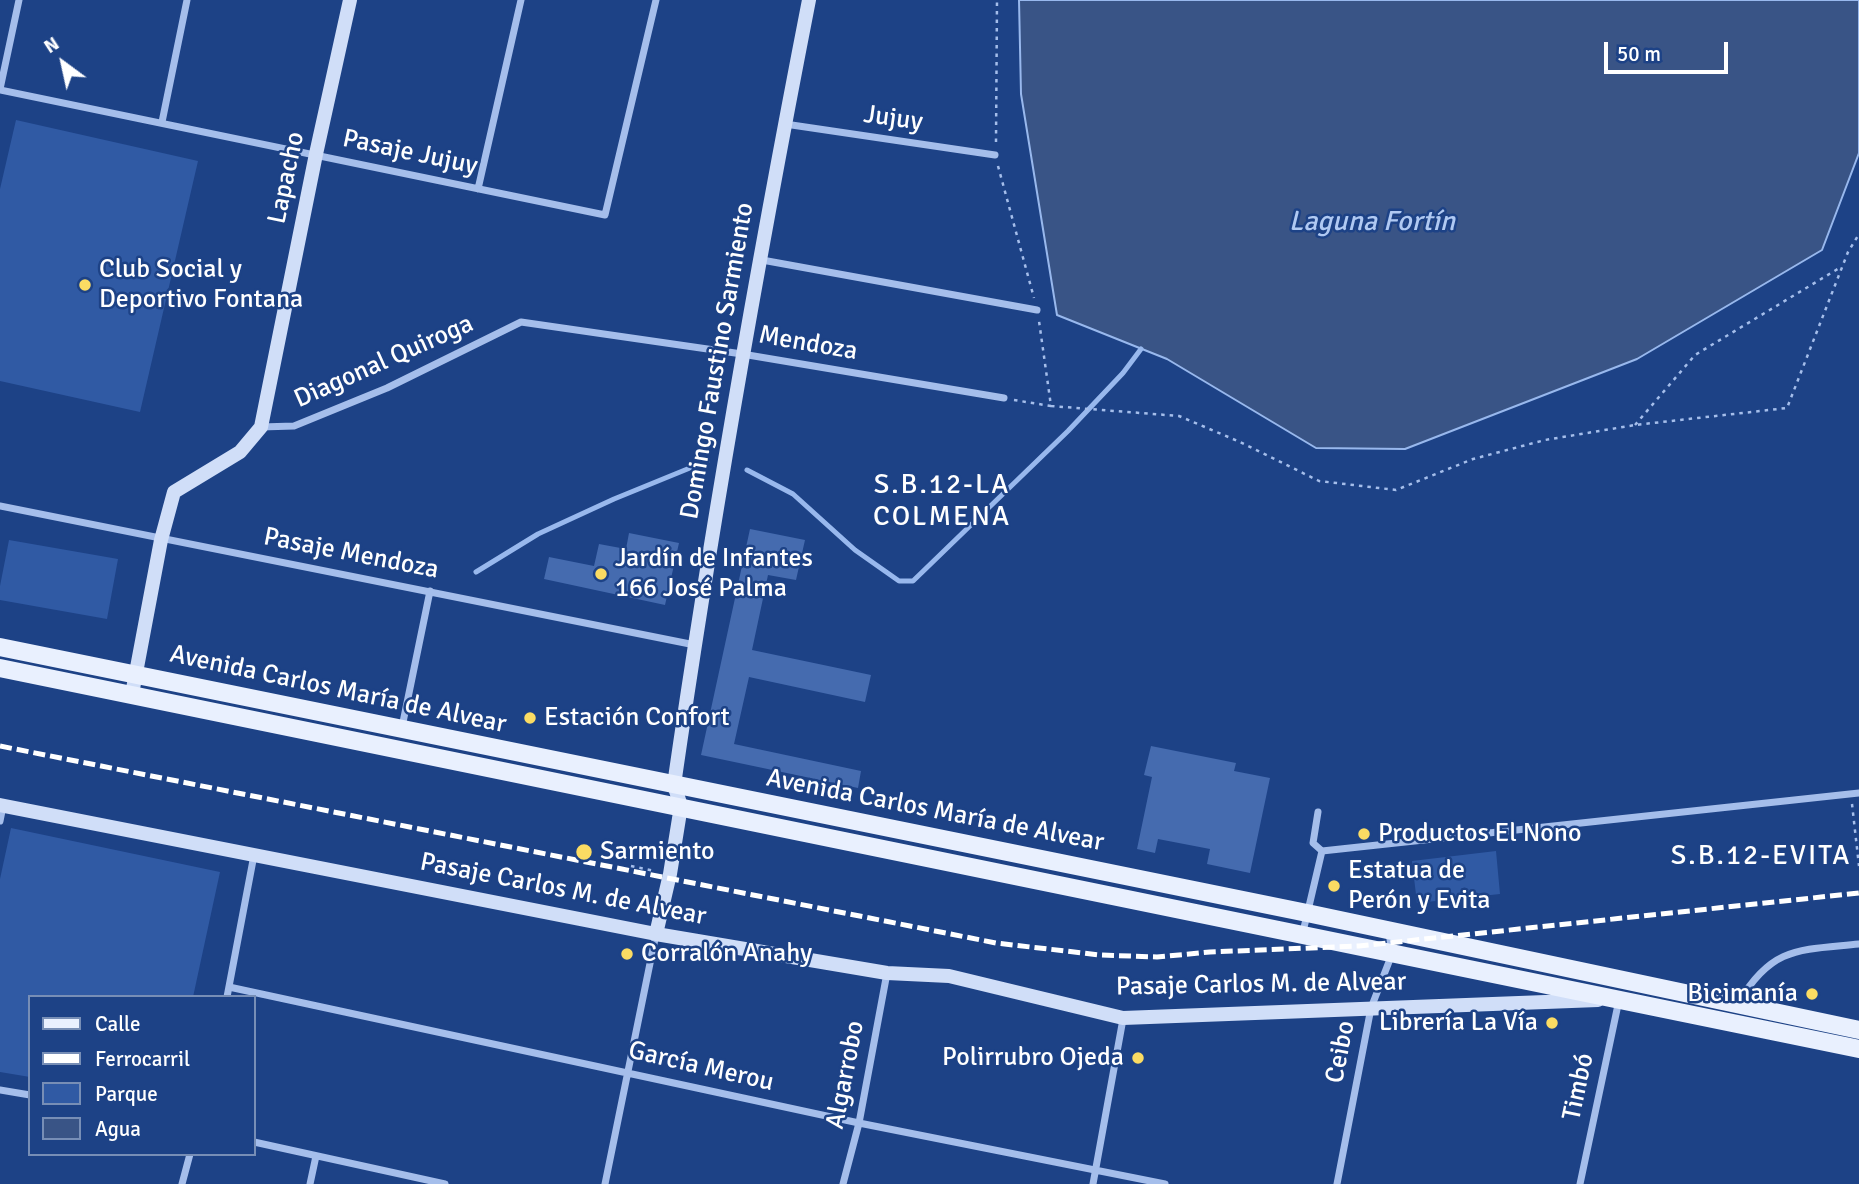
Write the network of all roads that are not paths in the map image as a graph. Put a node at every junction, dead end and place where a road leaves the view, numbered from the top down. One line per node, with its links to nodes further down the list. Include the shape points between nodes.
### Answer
1 (19, 0): 7 (street)
2 (187, 0): 8 (street)
3 (350, 0): 10 (street, Lapacho)
4 (521, 0): 12 (street)
5 (656, 0): 12 (street, Pasaje Jujuy, via 605,215)
6 (809, 0): 9 (street, Domingo Faustino Sarmiento)
7 (0, 90): 8 (street, Pasaje Jujuy)
8 (162, 122): 10 (street, Pasaje Jujuy)
9 (785, 124): 11 (street, Jujuy); 13 (street, Domingo Faustino Sarmiento)
10 (316, 154): 12 (street, Pasaje Jujuy); 18 (street, Lapacho)
11 (995, 155)
12 (478, 189)
13 (762, 260): 14 (street); 16 (street, Domingo Faustino Sarmiento)
14 (1037, 310)
15 (522, 321): 16 (street, Mendoza); 18 (street, Diagonal Quiroga, via 387,388 294,426)
16 (742, 354): 17 (street, Mendoza); 22 (street, Domingo Faustino Sarmiento)
17 (1004, 398)
18 (261, 427): 20 (street, Lapacho, via 240,452 174,492)
19 (0, 506): 20 (street, Pasaje Mendoza)
20 (161, 540): 21 (street, Pasaje Mendoza); 25 (street, Lapacho)
21 (430, 590): 22 (street, Pasaje Mendoza); 27 (street)
22 (695, 645): 28 (street, Domingo Faustino Sarmiento)
23 (0, 647): 25 (main road, Avenida Carlos María de Alvear)
24 (0, 668): 26 (main road, Avenida Carlos María de Alvear)
25 (136, 674): 26 (street, Lapacho); 27 (main road, Avenida Carlos María de Alvear)
26 (132, 694): 31 (main road, Avenida Carlos María de Alvear)
27 (401, 730): 28 (main road, Avenida Carlos María de Alvear)
28 (674, 785): 31 (street, Domingo Faustino Sarmiento); 36 (main road, Avenida Carlos María de Alvear)
29 (1855, 794): 34 (street)
30 (2, 806): 33 (street); 35 (street, Pasaje Carlos M. de Alvear)
31 (681, 806): 38 (street, Domingo Faustino Sarmiento); 39 (main road, Avenida Carlos María de Alvear)
32 (1318, 813): 34 (street, via 1313,843)
33 (0, 821)
34 (1322, 851): 36 (street)
35 (254, 855): 38 (street, Pasaje Carlos M. de Alvear); 44 (street)
36 (1307, 913): 37 (main road, Avenida Carlos María de Alvear); 39 (street)
37 (1389, 931): 41 (street, Ceibo); 43 (main road, Avenida Carlos María de Alvear)
38 (656, 934): 42 (street, Pasaje Carlos M. de Alvear); 52 (street, Domingo Faustino Sarmiento)
39 (1302, 936): 41 (main road, Avenida Carlos María de Alvear)
40 (1859, 944): 47 (street, via 1795,950 1752,980)
41 (1392, 954): 46 (main road, Avenida Carlos María de Alvear); 48 (street, Ceibo)
42 (887, 973): 49 (street, Pasaje Carlos M. de Alvear, via 949,976); 55 (street, Algarrobo)
43 (1624, 980): 46 (street); 47 (main road, Avenida Carlos María de Alvear)
44 (229, 987): 45 (street); 52 (street, García Merou)
45 (227, 995)
46 (1620, 999): 48 (street, Pasaje Carlos M. de Alvear); 51 (main road, Avenida Carlos María de Alvear); 68 (street, Timbó)
47 (1737, 1005): 50 (main road, Avenida Carlos María de Alvear)
48 (1371, 1008): 49 (street, Pasaje Carlos M. de Alvear); 67 (street, Ceibo)
49 (1123, 1018): 59 (street)
50 (1859, 1030)
51 (1859, 1049)
52 (629, 1072): 55 (street, García Merou); 63 (street, Domingo Faustino Sarmiento)
53 (0, 1090): 54 (street)
54 (28, 1096)
55 (859, 1123): 59 (street, García Merou); 64 (street, Algarrobo)
56 (256, 1142): 58 (street)
57 (189, 1156): 60 (street)
58 (316, 1156): 61 (street); 62 (street)
59 (1096, 1171): 65 (street); 66 (street, García Merou)
60 (182, 1184)
61 (310, 1184)
62 (445, 1184)
63 (605, 1184)
64 (843, 1184)
65 (1093, 1184)
66 (1165, 1184)
67 (1337, 1184)
68 (1580, 1184)

